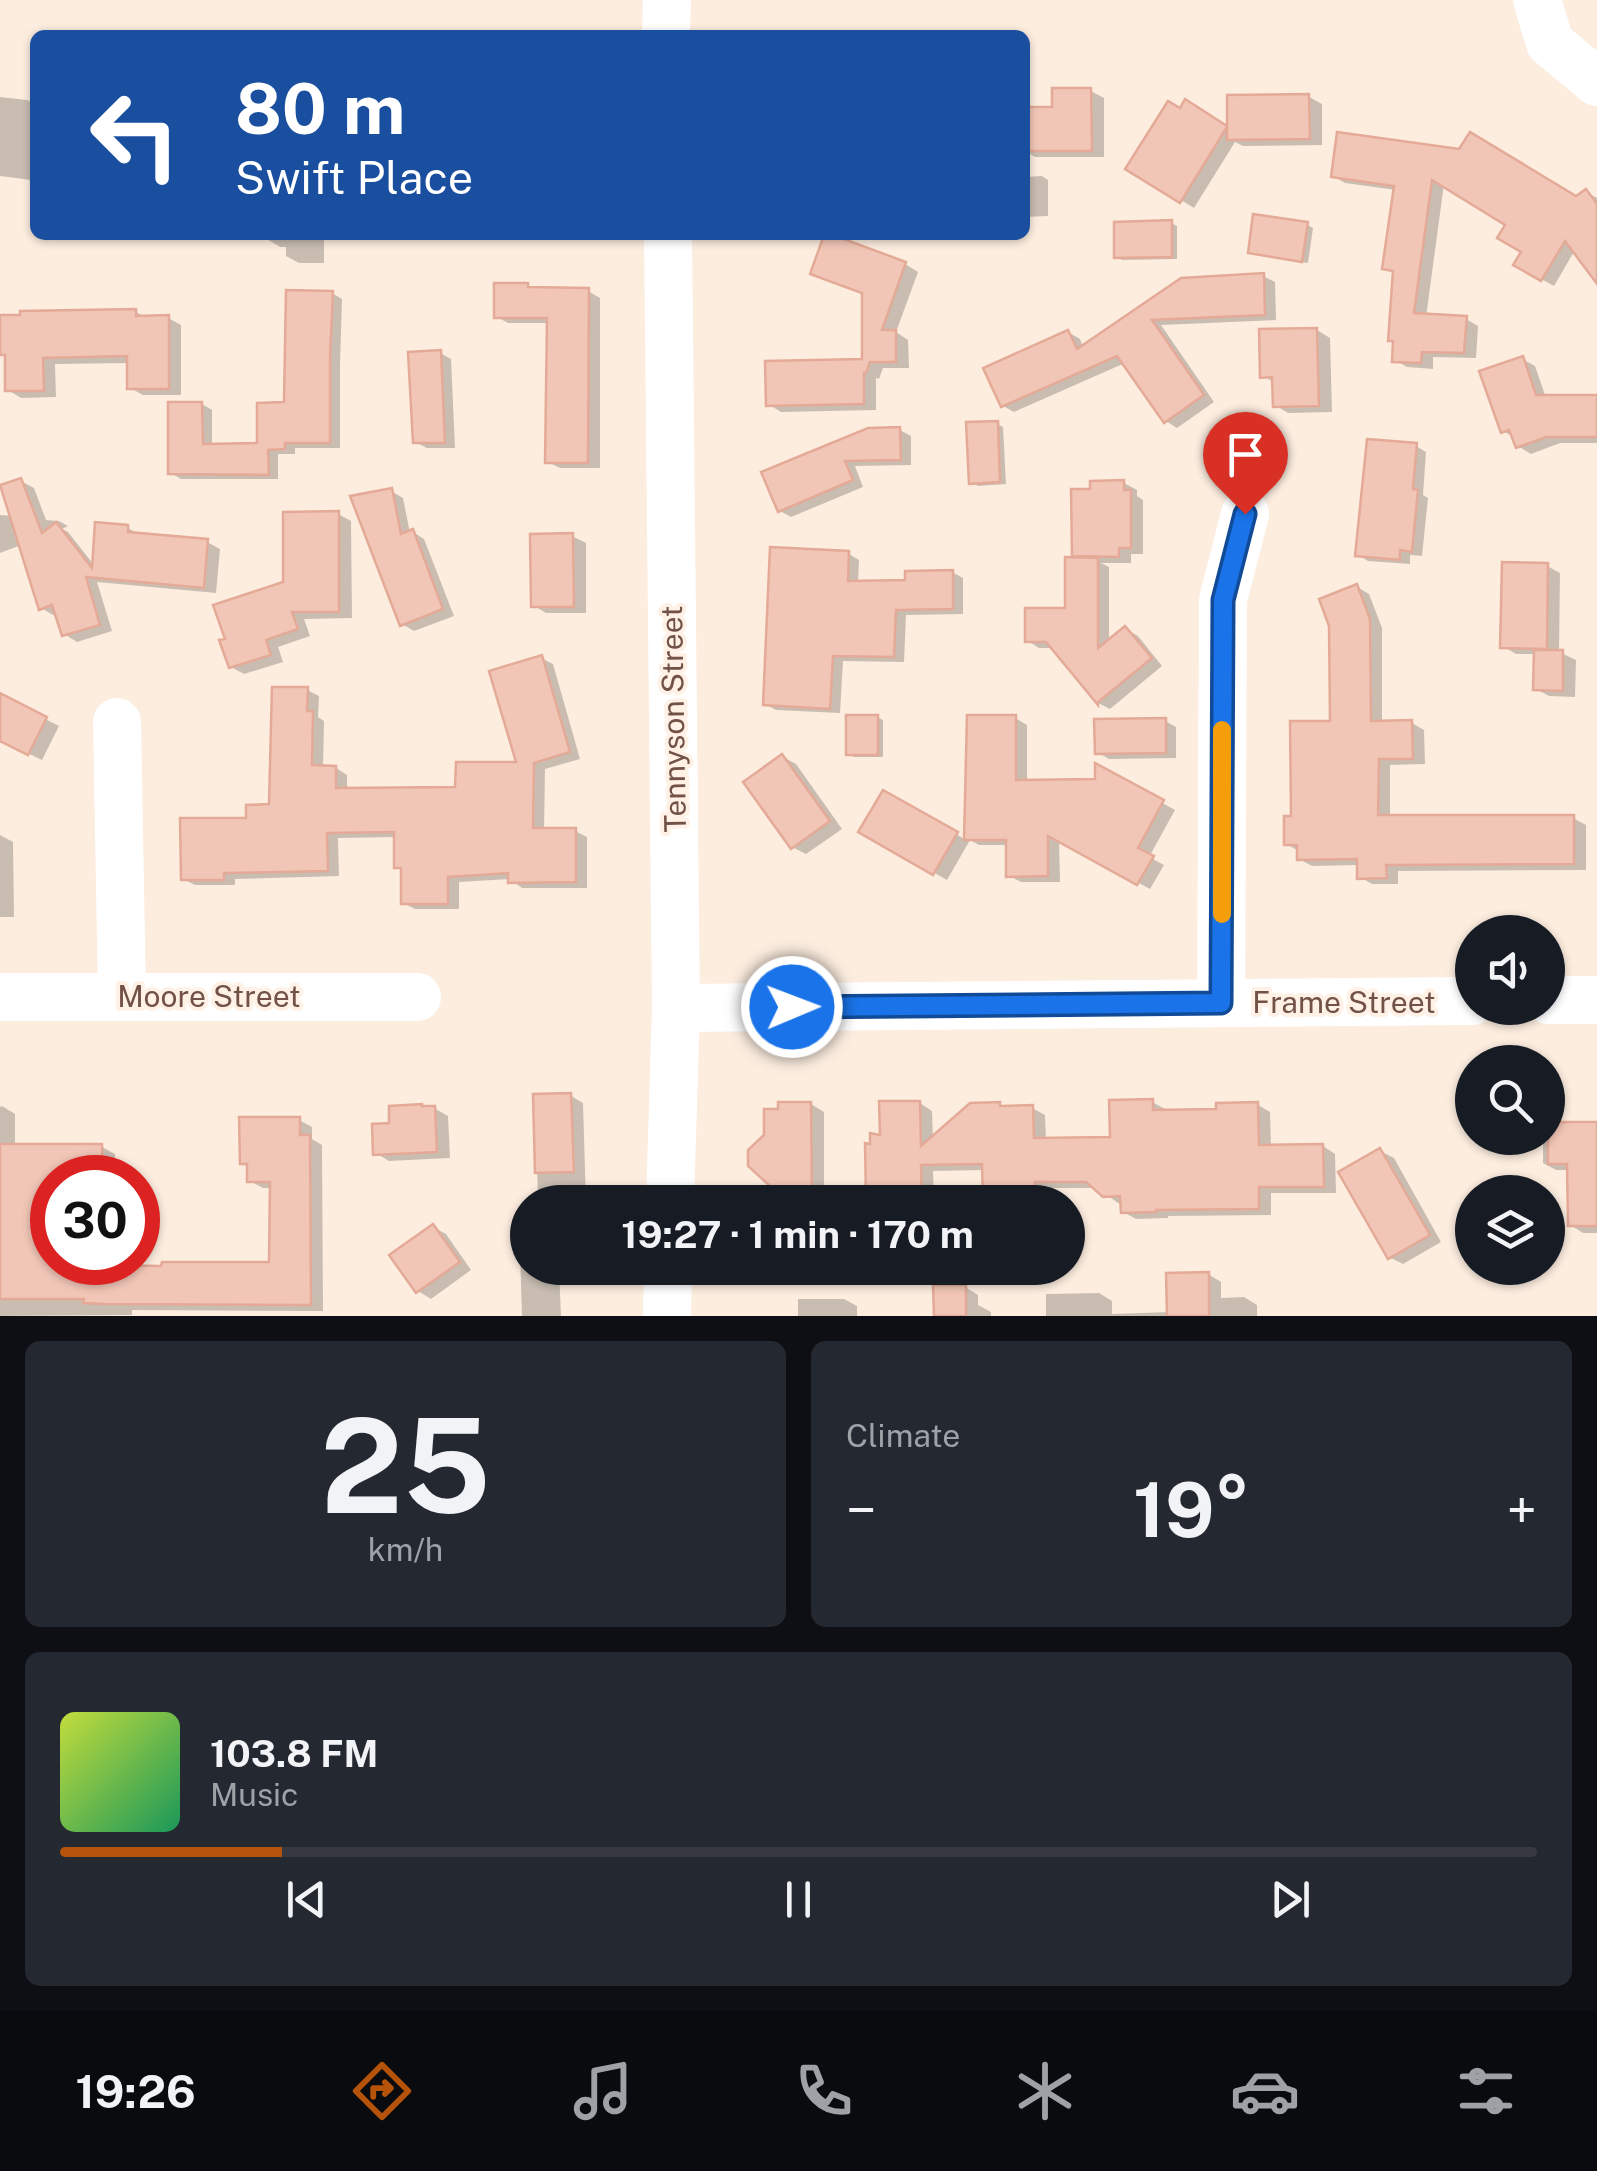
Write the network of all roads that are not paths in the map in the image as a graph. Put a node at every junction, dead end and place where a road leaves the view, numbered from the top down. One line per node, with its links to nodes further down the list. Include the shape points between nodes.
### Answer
1 (667, 0): 3 (street)
2 (1537, 0): 4 (street, via 1550,44)
3 (666, 30)
4 (1597, 82)
5 (668, 240): 15 (street, Tennyson Street)
6 (1245, 514): 14 (street, via 1223,600)
7 (117, 722): 8 (street)
8 (122, 995): 9 (street, Moore Street); 10 (street, Moore Street)
9 (0, 996)
10 (417, 997)
11 (1565, 1000): 12 (street)
12 (1597, 1000)
13 (1455, 1001): 14 (street, Frame Street)
14 (1221, 1003): 15 (street, Frame Street)
15 (676, 1008): 16 (street, Tennyson Street)
16 (671, 1185)
17 (668, 1285): 18 (street)
18 (667, 1316)

